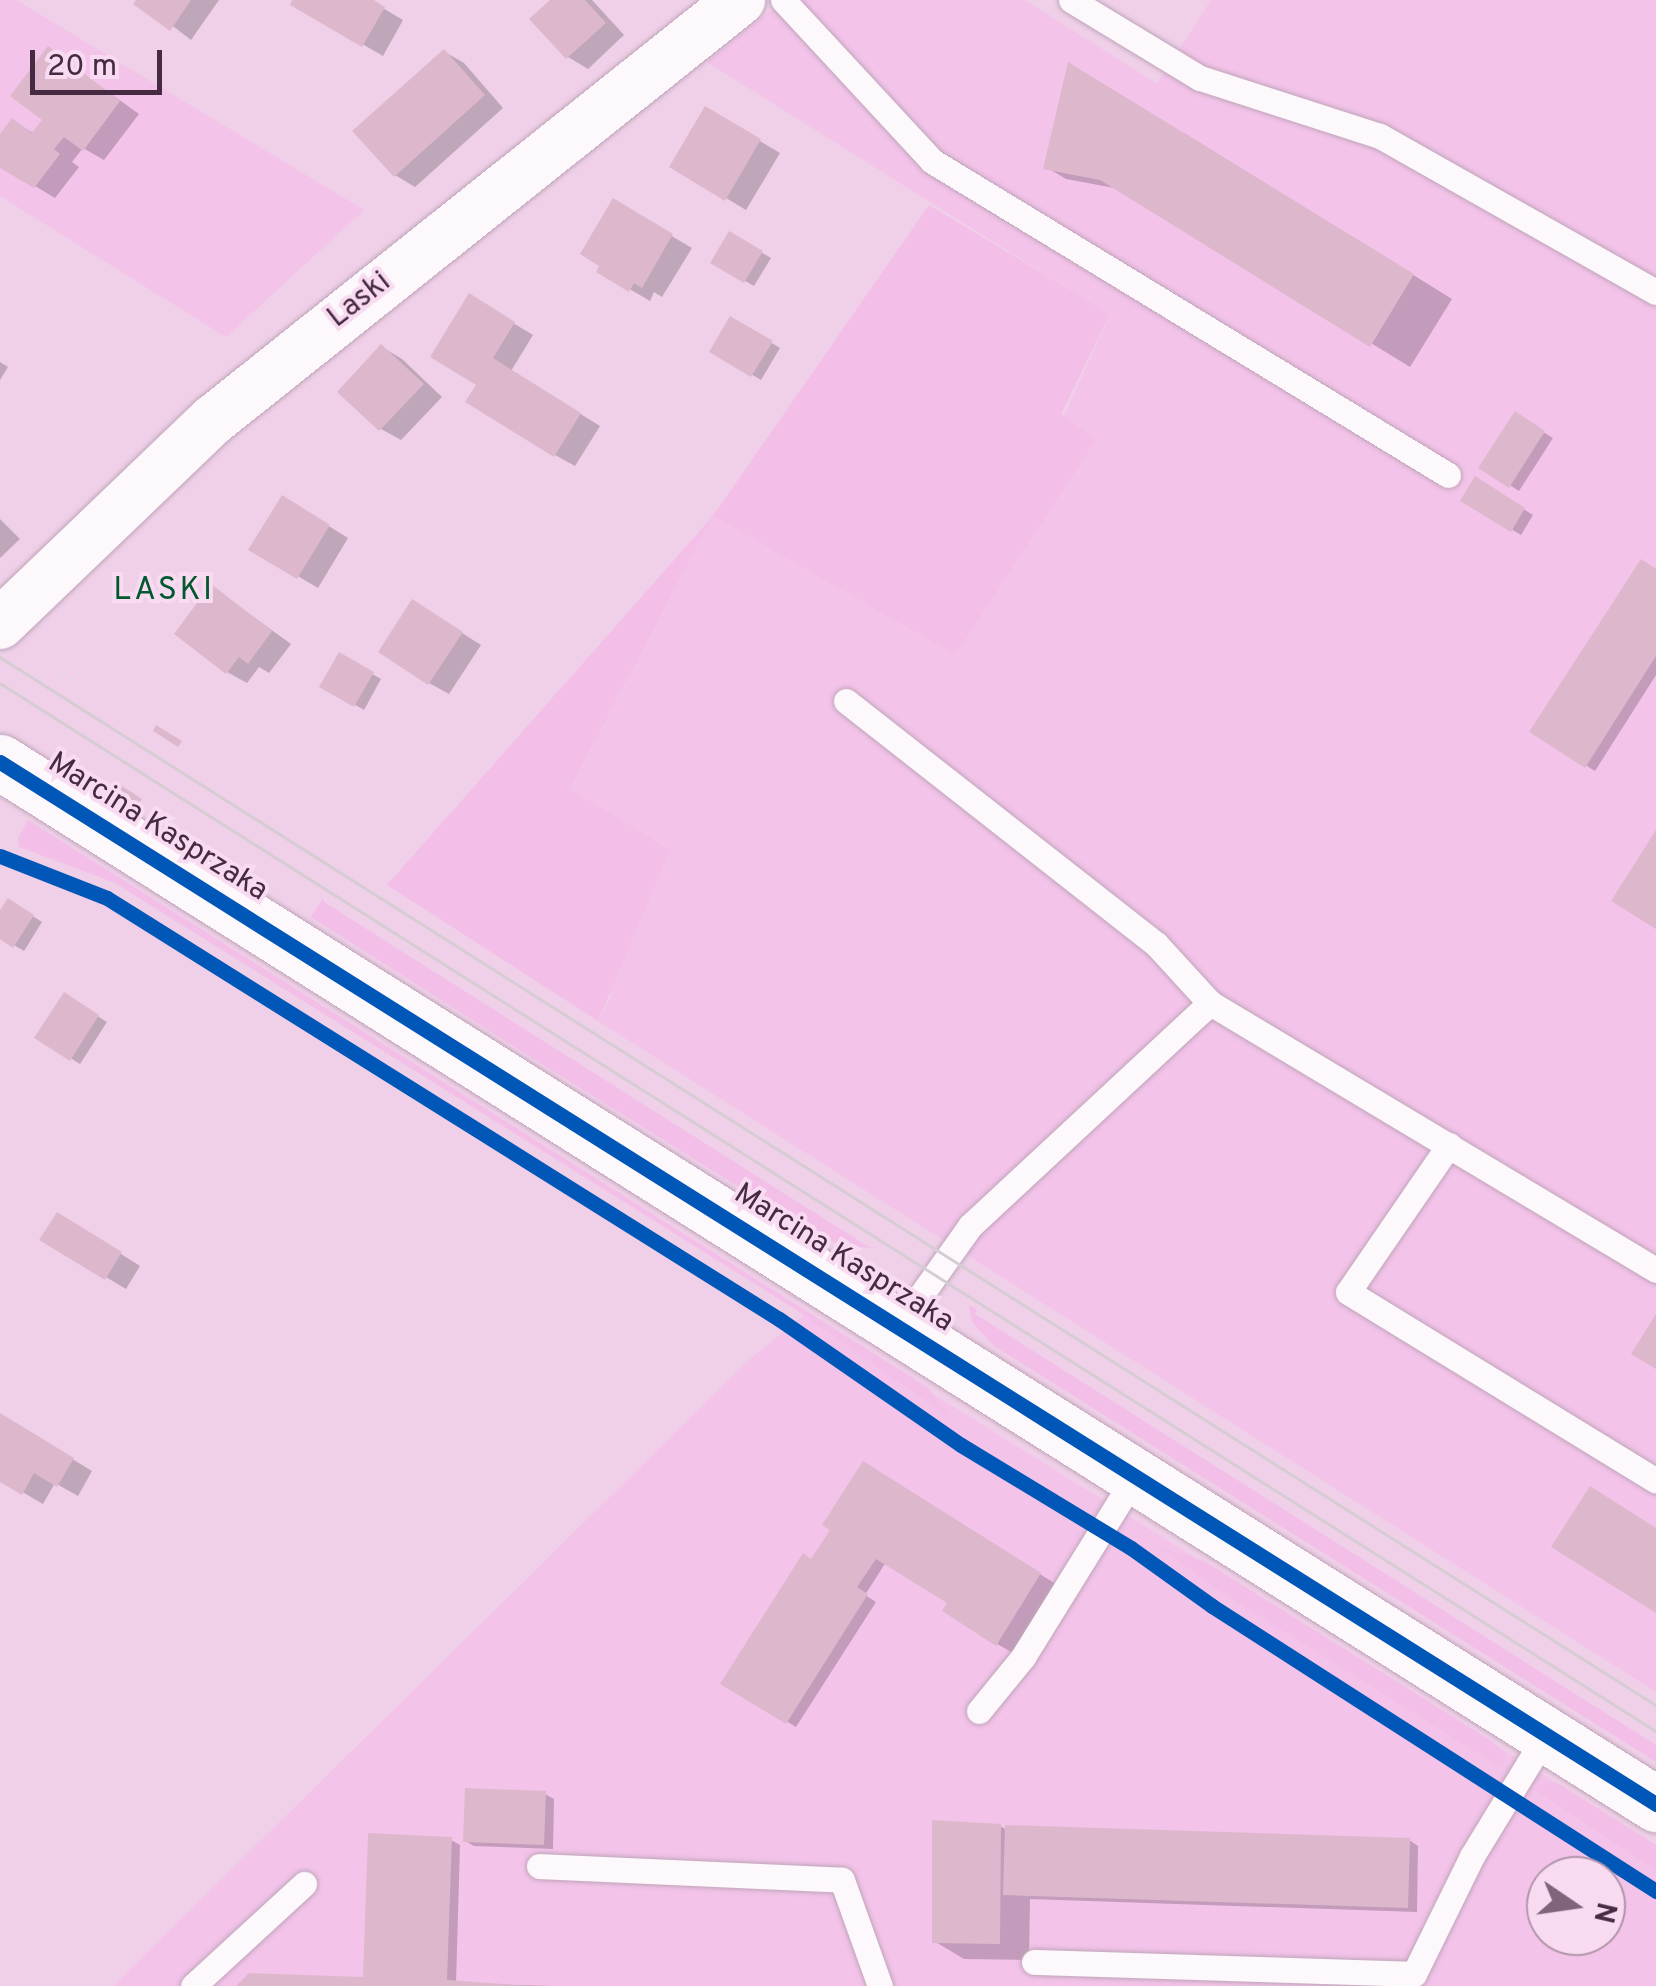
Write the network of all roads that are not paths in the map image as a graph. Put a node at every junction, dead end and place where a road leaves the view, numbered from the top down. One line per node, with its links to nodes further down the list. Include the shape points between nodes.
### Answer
1 (740, 0): 6 (street, Laski, via 199,432)
2 (783, 0): 5 (lane, via 932,161)
3 (1070, 0): 4 (lane, via 1200,78 1380,136)
4 (1656, 292)
5 (1448, 474)
6 (0, 624)
7 (846, 702): 9 (lane, via 1156,944)
8 (0, 762): 12 (street, Marcina Kasprzaka)
9 (1210, 1003): 10 (lane); 12 (lane, via 970,1226)
10 (1448, 1145): 11 (lane); 14 (lane, via 1348,1292)
11 (1656, 1270)
12 (899, 1326): 13 (street, Marcina Kasprzaka)
13 (1136, 1476): 15 (lane, via 1023,1658); 16 (street, Marcina Kasprzaka)
14 (1656, 1481)
15 (979, 1711)
16 (1546, 1735): 17 (street, Marcina Kasprzaka); 20 (lane, via 1472,1856 1414,1974)
17 (1656, 1804)
18 (539, 1866): 22 (lane, via 842,1880)
19 (304, 1884): 21 (lane)
20 (1034, 1962)
21 (194, 1986)
22 (880, 1986)

